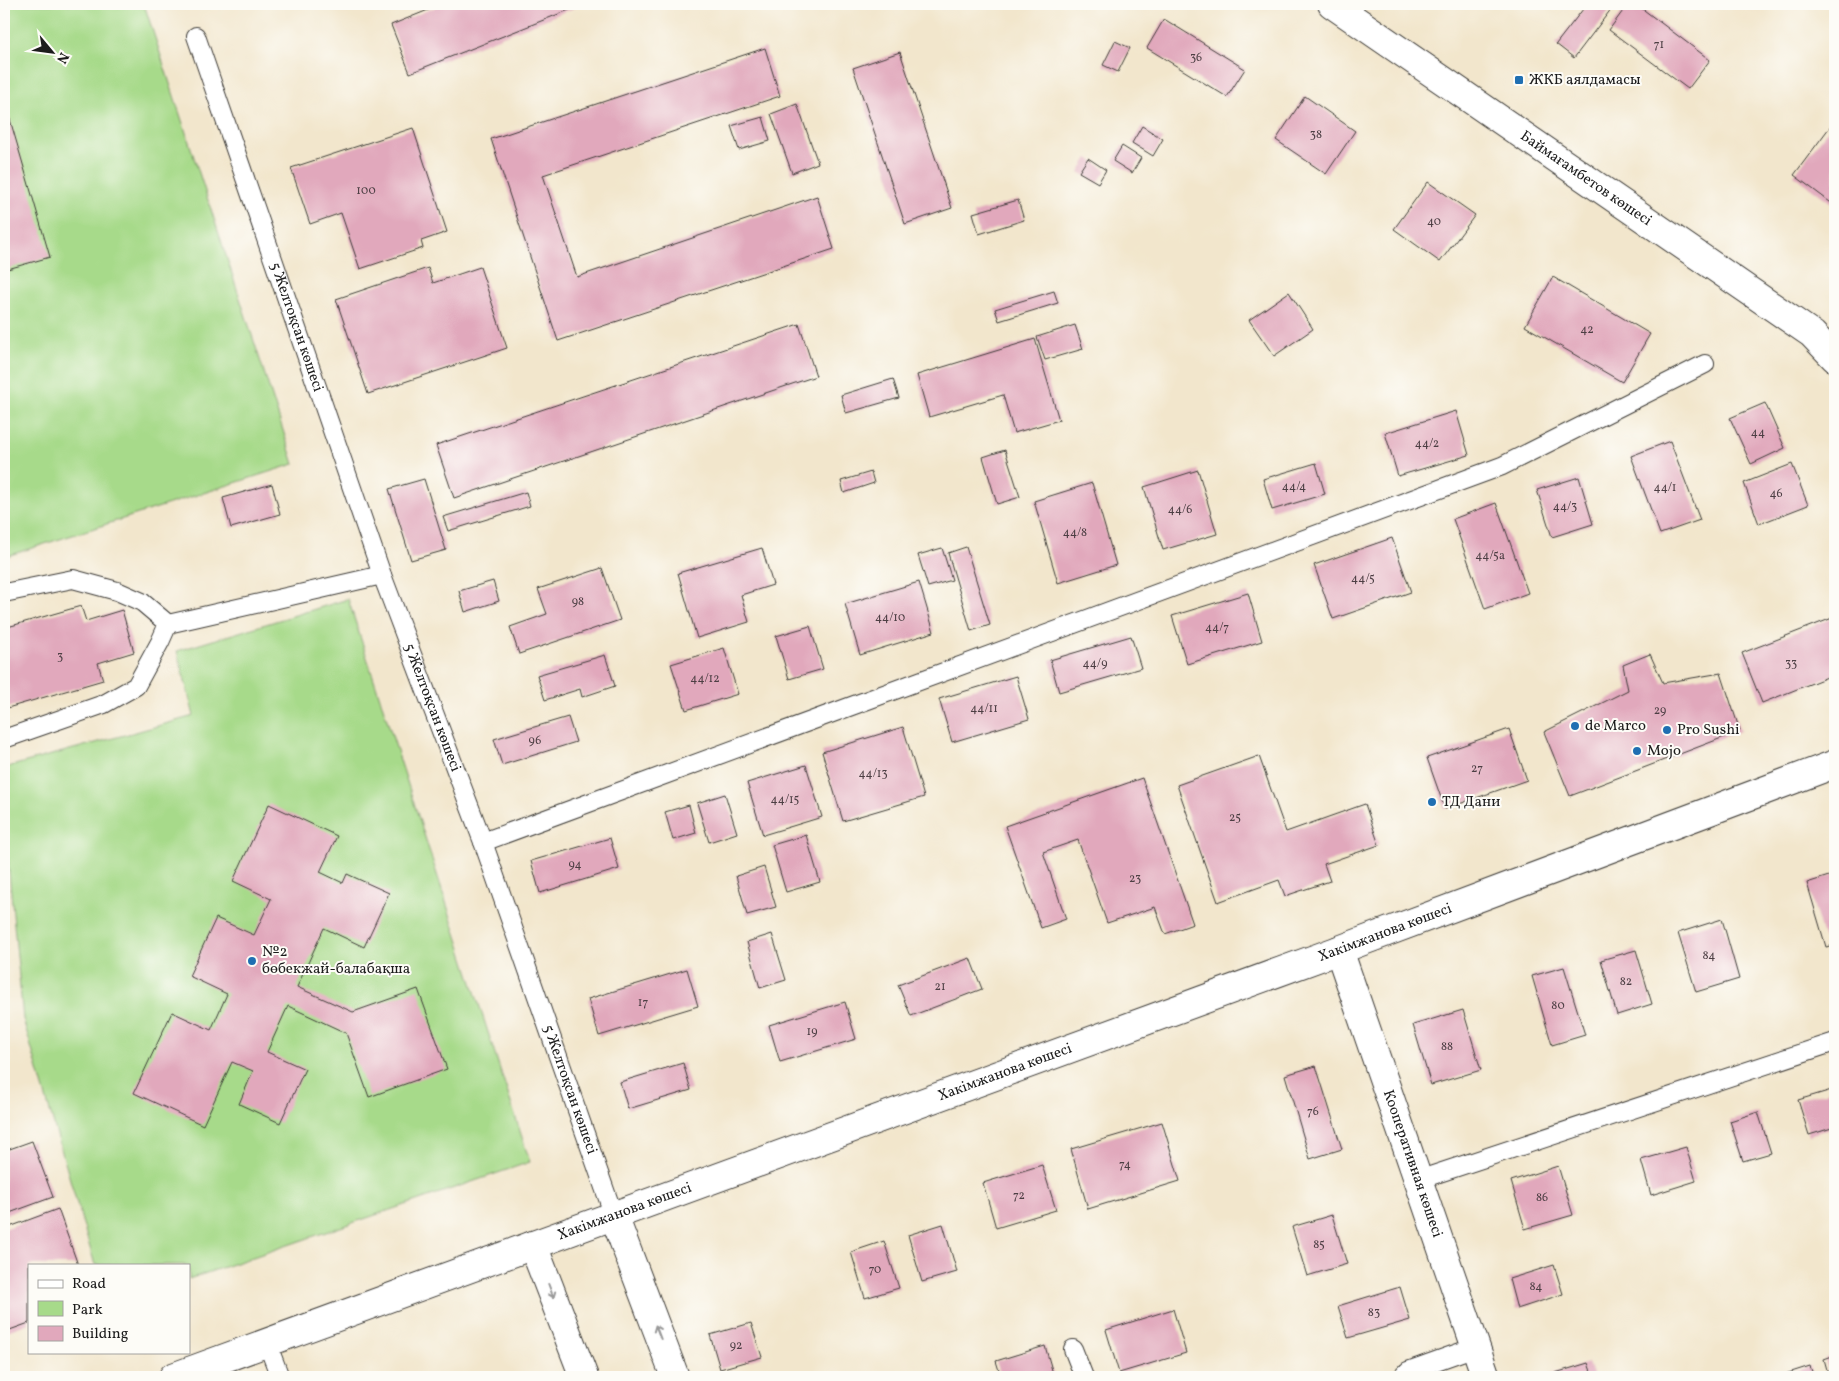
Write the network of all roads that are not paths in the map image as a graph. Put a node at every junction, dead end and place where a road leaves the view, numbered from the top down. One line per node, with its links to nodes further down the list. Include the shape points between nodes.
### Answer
1 (1332, 4): 3 (street, Баймағамбетов көшесі, via 1812,334)
2 (196, 36): 5 (lane, 5 Желтоқсан көшесі)
3 (1835, 358)
4 (1705, 364): 10 (lane, via 1502,466)
5 (382, 575): 7 (lane); 10 (lane, 5 Желтоқсан көшесі)
6 (4, 592): 7 (lane, via 73,580 117,591 142,602)
7 (168, 624): 8 (lane, via 136,686 104,704)
8 (4, 739)
9 (1835, 764): 11 (street, Хакімжанова көшесі)
10 (483, 842): 14 (lane, 5 Желтоқсан көшесі)
11 (1339, 950): 13 (street, Кооперативная көшесі); 14 (street, Хакімжанова көшесі)
12 (1835, 1042): 13 (lane)
13 (1418, 1180): 17 (street, Кооперативная көшесі)
14 (614, 1216): 15 (street, Хакімжанова көшесі); 22 (street, 5 Желтоқсан көшесі, one-way to 14)
15 (533, 1245): 16 (street, Хакімжанова көшесі); 21 (street, one-way to 21)
16 (267, 1343): 19 (street, Хакімжанова көшесі); 20 (lane)
17 (1475, 1347): 24 (lane, via 1408,1371); 25 (street, Кооперативная көшесі)
18 (1073, 1348): 23 (lane)
19 (173, 1377)
20 (280, 1377)
21 (584, 1377)
22 (675, 1377)
23 (1084, 1377)
24 (1402, 1377)
25 (1486, 1377)

